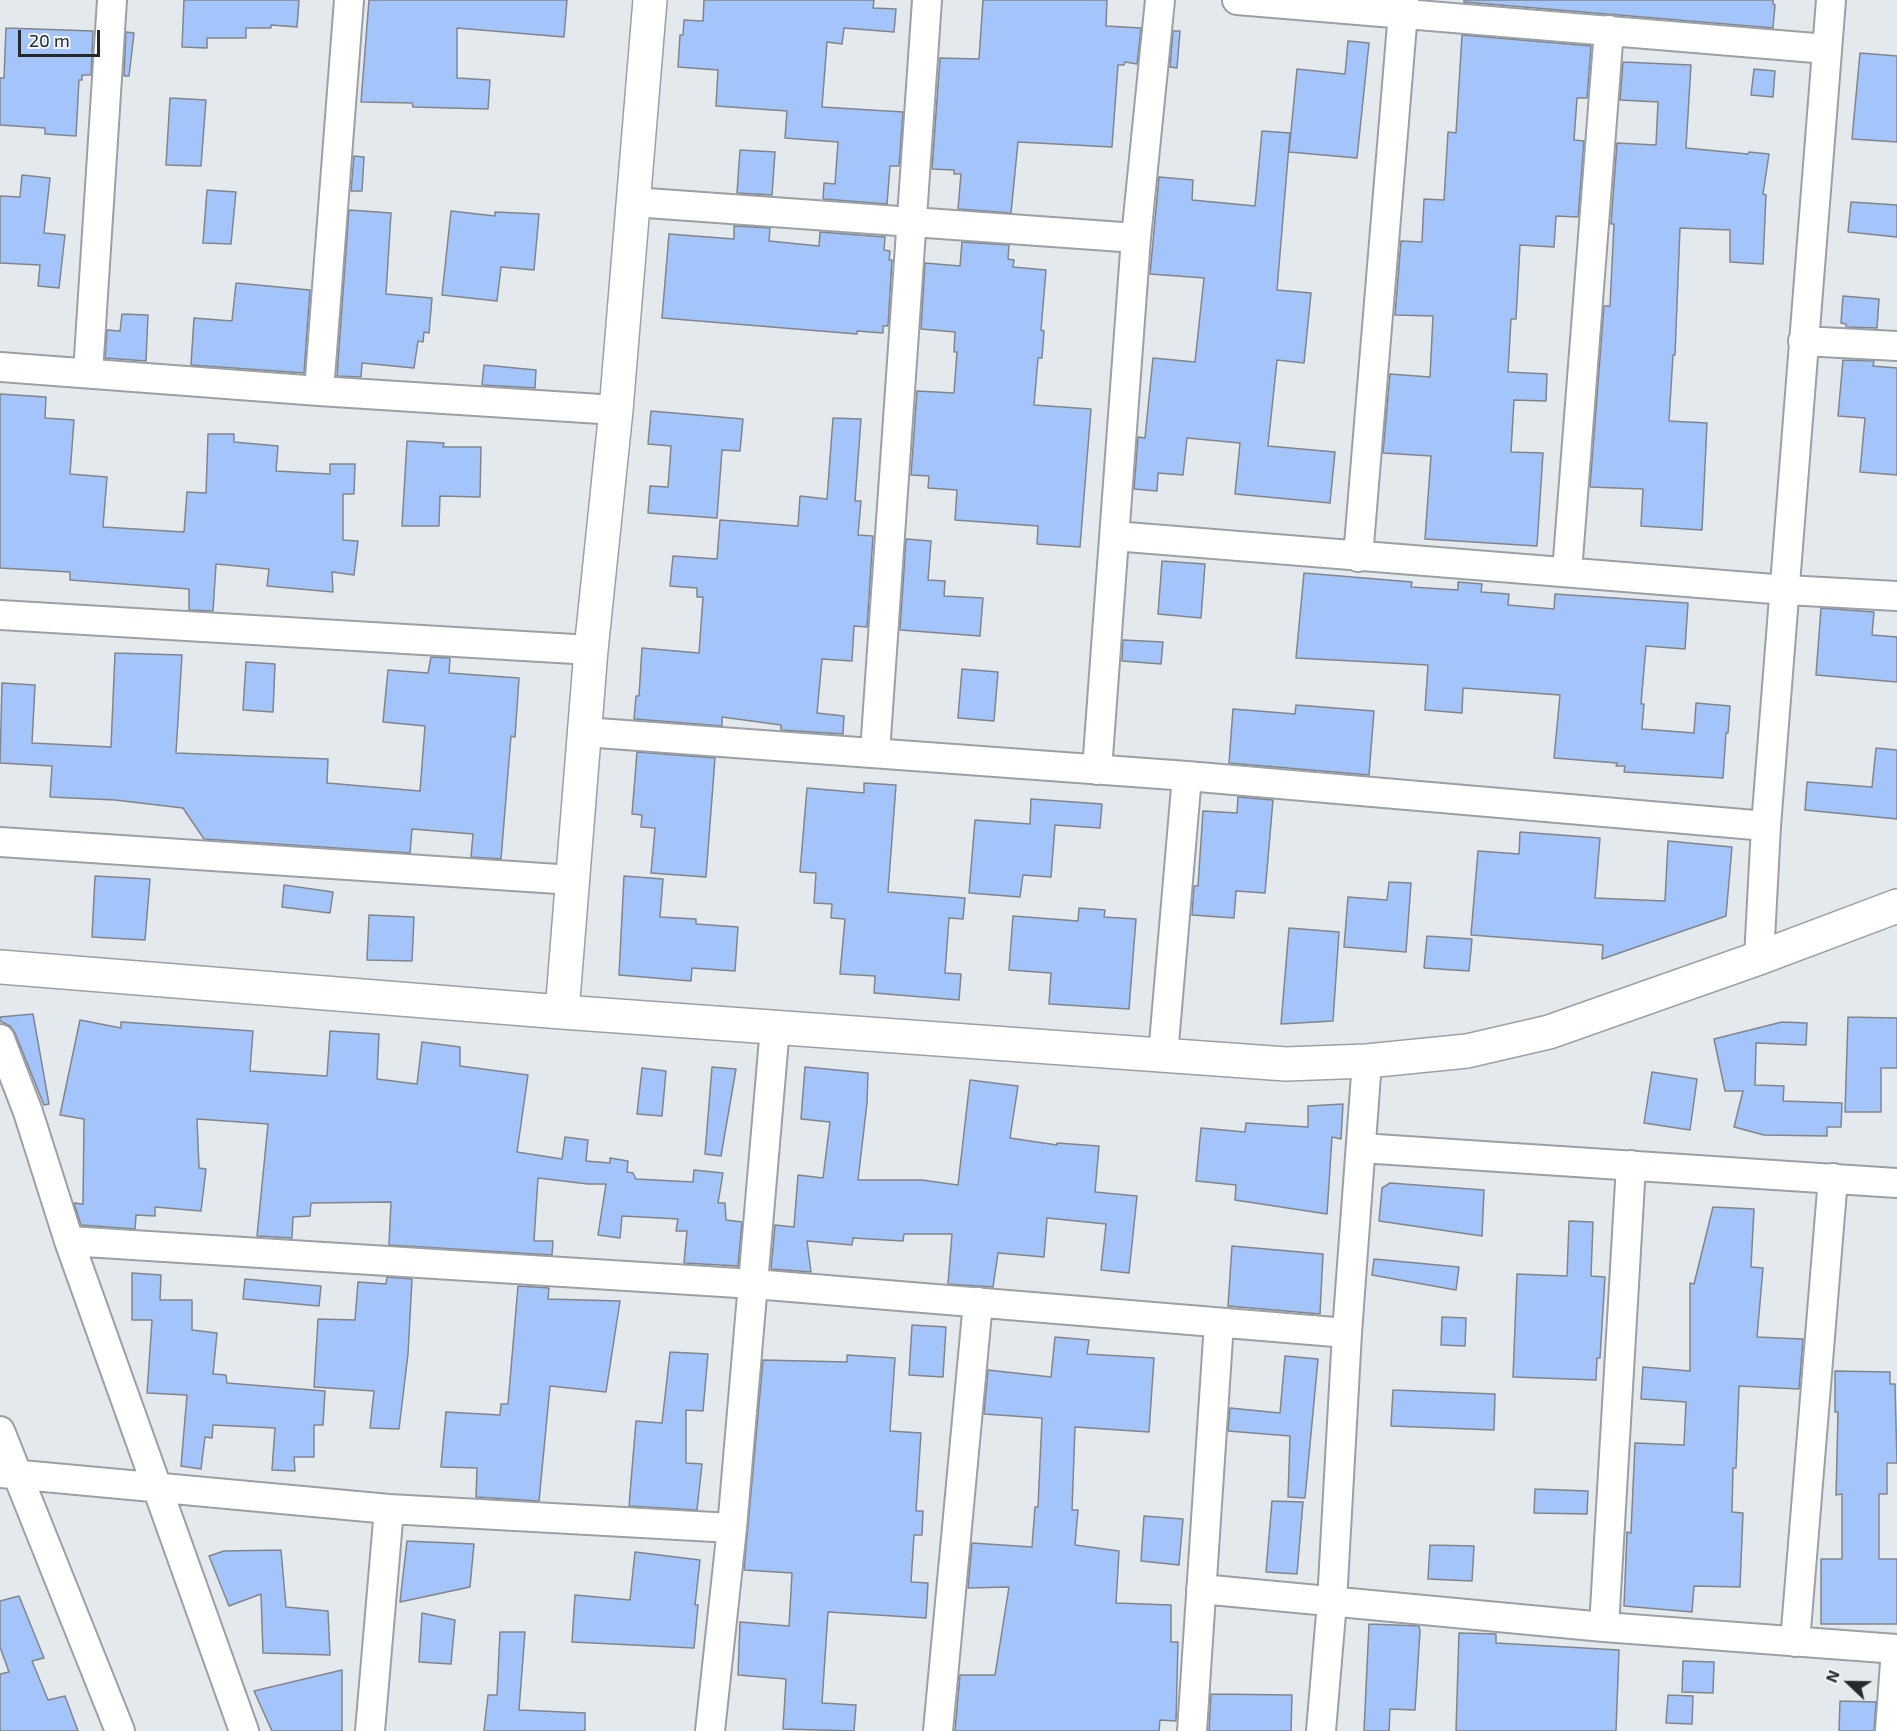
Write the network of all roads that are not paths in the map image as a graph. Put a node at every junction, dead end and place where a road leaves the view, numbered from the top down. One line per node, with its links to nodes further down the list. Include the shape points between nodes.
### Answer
1 (112, 0): 17 (street)
2 (349, 0): 18 (street)
3 (650, 0): 11 (main road)
4 (927, 0): 12 (street)
5 (1160, 0): 13 (street)
6 (1237, 0): 8 (street)
7 (1831, 0): 10 (street)
8 (1403, 7): 9 (street); 21 (street)
9 (1609, 30): 10 (street); 22 (street)
10 (1827, 49): 14 (street)
11 (633, 202): 12 (street); 19 (main road)
12 (911, 222): 13 (street); 28 (street)
13 (1136, 238): 20 (street)
14 (1803, 341): 15 (street); 23 (street)
15 (1897, 346)
16 (0, 367): 17 (street)
17 (88, 373): 18 (street)
18 (319, 391): 19 (street)
19 (616, 410): 26 (main road)
20 (1114, 536): 21 (street); 29 (street)
21 (1358, 557): 22 (street)
22 (1567, 572): 23 (street)
23 (1786, 590): 24 (street); 31 (street)
24 (1897, 596)
25 (0, 615): 26 (street)
26 (591, 650): 27 (main road)
27 (584, 732): 28 (street); 33 (main road)
28 (875, 752): 29 (street)
29 (1097, 770): 30 (street)
30 (1187, 776): 31 (street); 40 (street)
31 (1766, 826): 35 (street)
32 (0, 842): 33 (street)
33 (573, 880): 37 (main road)
34 (1897, 906): 35 (main road)
35 (1759, 958): 41 (main road, via 1549,1032 1467,1051)
36 (0, 967): 37 (main road)
37 (562, 1012): 38 (main road)
38 (775, 1027): 40 (main road); 47 (street)
39 (0, 1039): 46 (street)
40 (1163, 1055): 41 (main road, via 1286,1064)
41 (1367, 1061): 42 (street)
42 (1361, 1148): 43 (street); 50 (street)
43 (1631, 1165): 44 (street); 58 (street)
44 (1833, 1178): 45 (street); 59 (street)
45 (1897, 1183)
46 (69, 1241): 47 (street); 53 (street)
47 (754, 1284): 48 (street); 55 (street)
48 (978, 1302): 49 (street); 65 (street)
49 (1219, 1323): 50 (street); 56 (street)
50 (1347, 1333): 57 (street)
51 (0, 1431): 52 (street)
52 (9, 1474): 53 (street); 61 (street)
53 (159, 1489): 54 (street); 62 (street)
54 (389, 1509): 55 (street); 63 (street)
55 (732, 1528): 64 (street)
56 (1201, 1589): 57 (street); 66 (street)
57 (1332, 1602): 58 (street); 67 (street)
58 (1604, 1628): 59 (street)
59 (1795, 1642): 60 (street)
60 (1896, 1649): 68 (street)
61 (120, 1731)
62 (244, 1731)
63 (370, 1731)
64 (710, 1731)
65 (938, 1731)
66 (1192, 1731)
67 (1321, 1731)
68 (1890, 1731)

